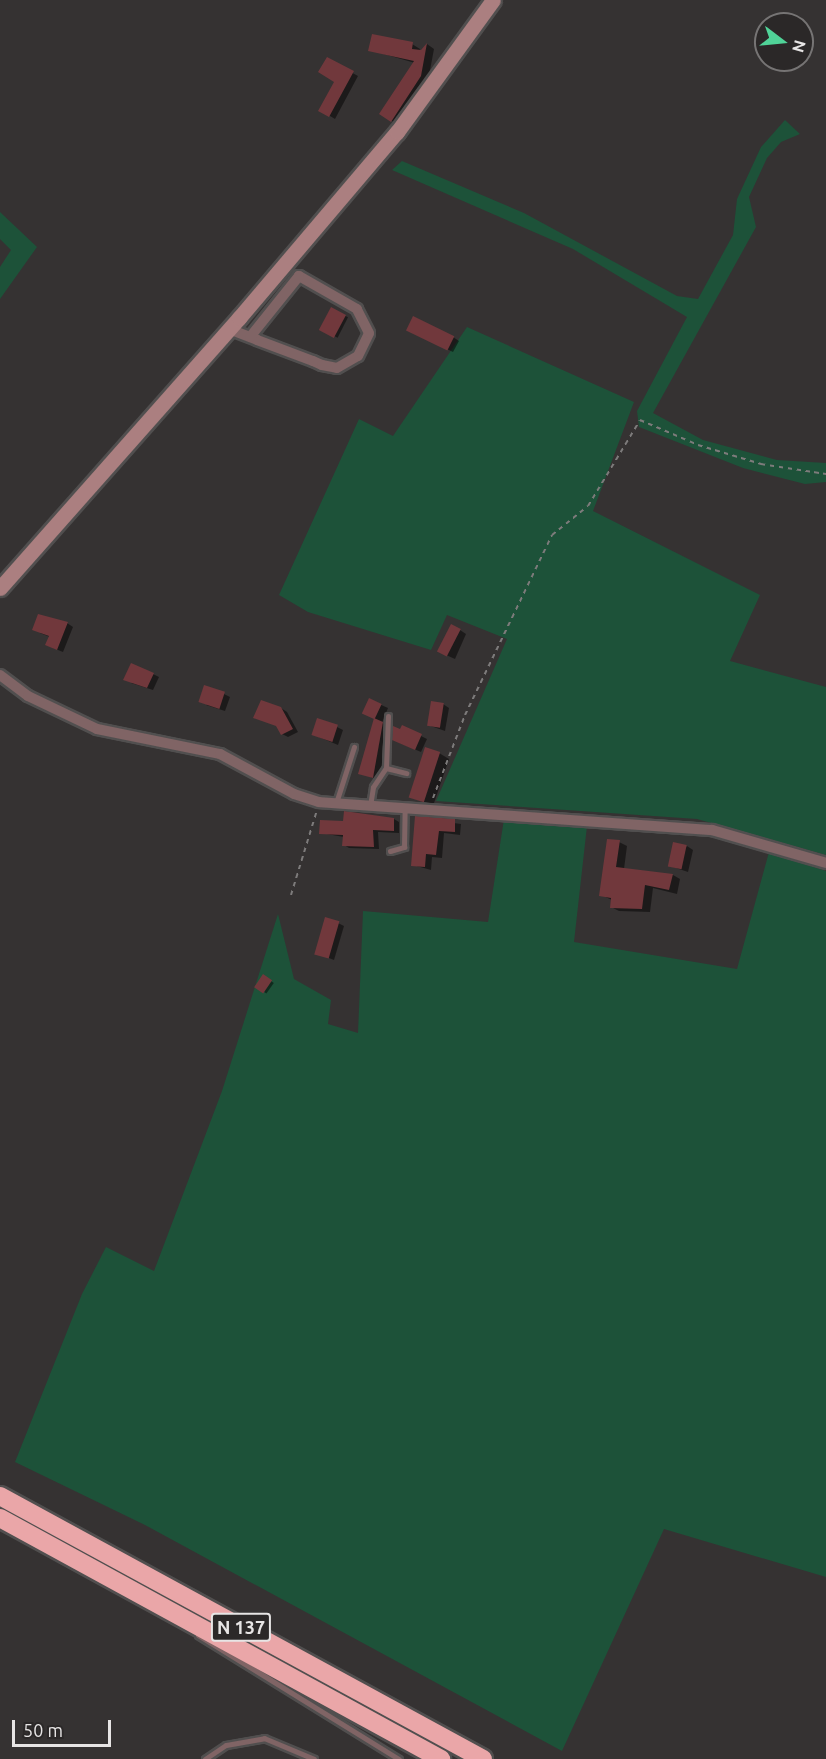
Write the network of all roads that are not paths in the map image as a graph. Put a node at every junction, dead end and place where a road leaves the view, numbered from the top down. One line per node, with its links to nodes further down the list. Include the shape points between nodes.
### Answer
1 (493, 0): 2 (street, via 397,132)
2 (229, 329): 3 (street); 4 (street)
3 (250, 337): 3 (street, via 337,368 358,356 369,333 357,309 299,276)
4 (0, 588)
5 (0, 675): 10 (street, via 36,700 97,729 220,754 294,794)
6 (388, 716): 8 (lane)
7 (354, 747): 10 (lane)
8 (386, 768): 9 (lane); 11 (lane, via 374,787)
9 (406, 773)
10 (336, 803): 11 (street)
11 (370, 806): 12 (street)
12 (405, 808): 13 (lane, via 404,847); 14 (street, via 712,830)
13 (390, 850)
14 (826, 863)
15 (0, 1496): 22 (highway, N 137)
16 (0, 1518): 17 (highway, N 137)
17 (171, 1612): 20 (lane, via 213,1648); 21 (highway, N 137)
18 (205, 1759): 19 (lane, via 226,1745 264,1738)
19 (314, 1759)
20 (399, 1759)
21 (441, 1759)
22 (483, 1759)

